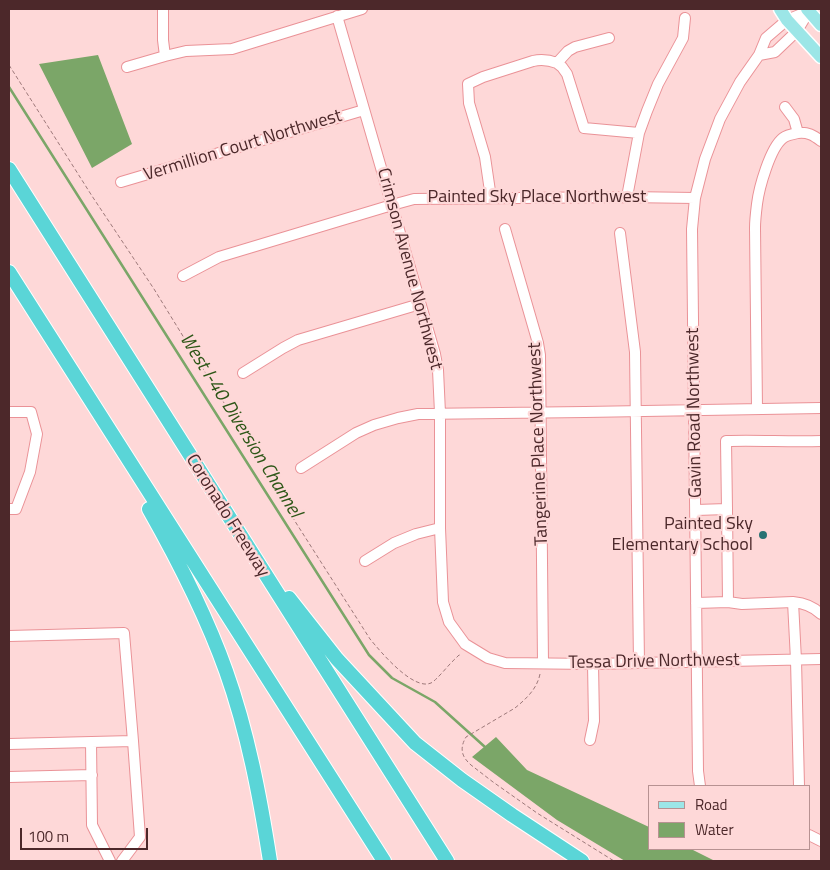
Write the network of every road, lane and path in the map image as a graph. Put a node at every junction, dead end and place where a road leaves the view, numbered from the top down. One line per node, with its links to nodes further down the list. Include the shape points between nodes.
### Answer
1 (162, 9): 12 (street)
2 (362, 9): 5 (street)
3 (780, 9): 7 (main road)
4 (808, 10): 7 (street, Gavin Road Northwest); 8 (main road); 9 (street)
5 (337, 16): 12 (street, via 232,49 186,51); 18 (street, Crimson Avenue Northwest)
6 (685, 18): 19 (street, via 683,38 658,84)
7 (787, 20): 9 (main road); 11 (street, Gavin Road Northwest, via 766,38)
8 (821, 24)
9 (796, 31): 11 (street, via 775,52); 13 (main road)
10 (609, 38): 14 (street, via 575,47)
11 (759, 55): 26 (street, Gavin Road Northwest, via 720,119)
12 (165, 56): 16 (street)
13 (821, 57)
14 (557, 63): 19 (street, via 567,74 584,128); 25 (street, via 534,61 468,84 469,103)
15 (9, 65): 55 (path, via 154,288 370,639 408,677 424,684 431,683 459,655)
16 (127, 68)
17 (785, 107): 20 (street, via 794,119)
18 (364, 110): 23 (street, Vermillion Court Northwest); 27 (street, Crimson Avenue Northwest)
19 (639, 133): 24 (street)
20 (798, 133): 21 (street, via 806,132); 36 (street, via 783,138 774,150 757,204)
21 (821, 141)
22 (9, 170): 47 (highway, Coronado Freeway)
23 (122, 182)
24 (627, 197): 25 (street, Painted Sky Place Northwest); 26 (street, Painted Sky Place Northwest)
25 (491, 198): 27 (street, Painted Sky Place Northwest, via 414,199)
26 (695, 198): 37 (street, Gavin Road Northwest, via 692,229)
27 (392, 205): 31 (street, Painted Sky Place Northwest, via 219,257); 32 (street, Crimson Avenue Northwest)
28 (505, 229): 40 (street, Tangerine Place Northwest, via 538,343)
29 (620, 233): 38 (street, via 635,352)
30 (9, 272): 34 (highway)
31 (183, 276)
32 (420, 304): 33 (street, via 298,340); 41 (street, Crimson Avenue Northwest, via 438,370)
33 (243, 373)
34 (88, 396): 73 (highway, via 190,584 227,672 254,767); 74 (highway)
35 (821, 408): 36 (street)
36 (757, 409): 37 (street)
37 (694, 410): 38 (street); 46 (street, Gavin Road Northwest)
38 (635, 411): 40 (street); 61 (street)
39 (9, 412): 44 (street, via 31,412 37,434 30,472 16,509)
40 (540, 412): 41 (street); 60 (street, Tangerine Place Northwest)
41 (440, 413): 43 (street, via 418,414 374,425); 48 (street, Crimson Avenue Northwest)
42 (821, 441): 45 (street, via 726,441)
43 (301, 468)
44 (9, 509)
45 (727, 509): 46 (street); 50 (street)
46 (696, 510): 52 (street, Gavin Road Northwest)
47 (232, 524): 75 (highway, Coronado Freeway); 76 (highway, via 337,659 415,743 512,816)
48 (440, 528): 49 (street, via 394,543); 56 (street, Crimson Avenue Northwest, via 443,602 449,622 465,644)
49 (365, 561)
50 (728, 602): 51 (street); 52 (street)
51 (793, 602): 53 (street, via 808,604); 57 (street)
52 (696, 603): 59 (street, Gavin Road Northwest)
53 (821, 614)
54 (9, 636): 64 (street, via 124,633)
55 (467, 655)
56 (488, 658): 60 (street, Tessa Drive Northwest, via 505,663)
57 (796, 660): 58 (street, Tessa Drive Northwest); 59 (street, Tessa Drive Northwest); 70 (street)
58 (821, 660)
59 (698, 662): 61 (street, Tessa Drive Northwest); 69 (street, Gavin Road Northwest)
60 (543, 663): 62 (street, Tessa Drive Northwest); 77 (path, via 534,690 515,708 466,737 463,755 471,766 516,799)
61 (638, 663): 62 (street, Tessa Drive Northwest)
62 (593, 664): 63 (street, via 594,721)
63 (590, 740)
64 (133, 741): 65 (street); 72 (street, via 140,837)
65 (91, 742): 66 (street); 67 (street)
66 (9, 744)
67 (92, 775): 68 (street); 71 (street, via 92,824)
68 (9, 776)
69 (700, 785)
70 (798, 785)
71 (110, 861)
72 (122, 861)
73 (270, 861)
74 (384, 861)
75 (447, 861)
76 (582, 861)
77 (614, 861)

